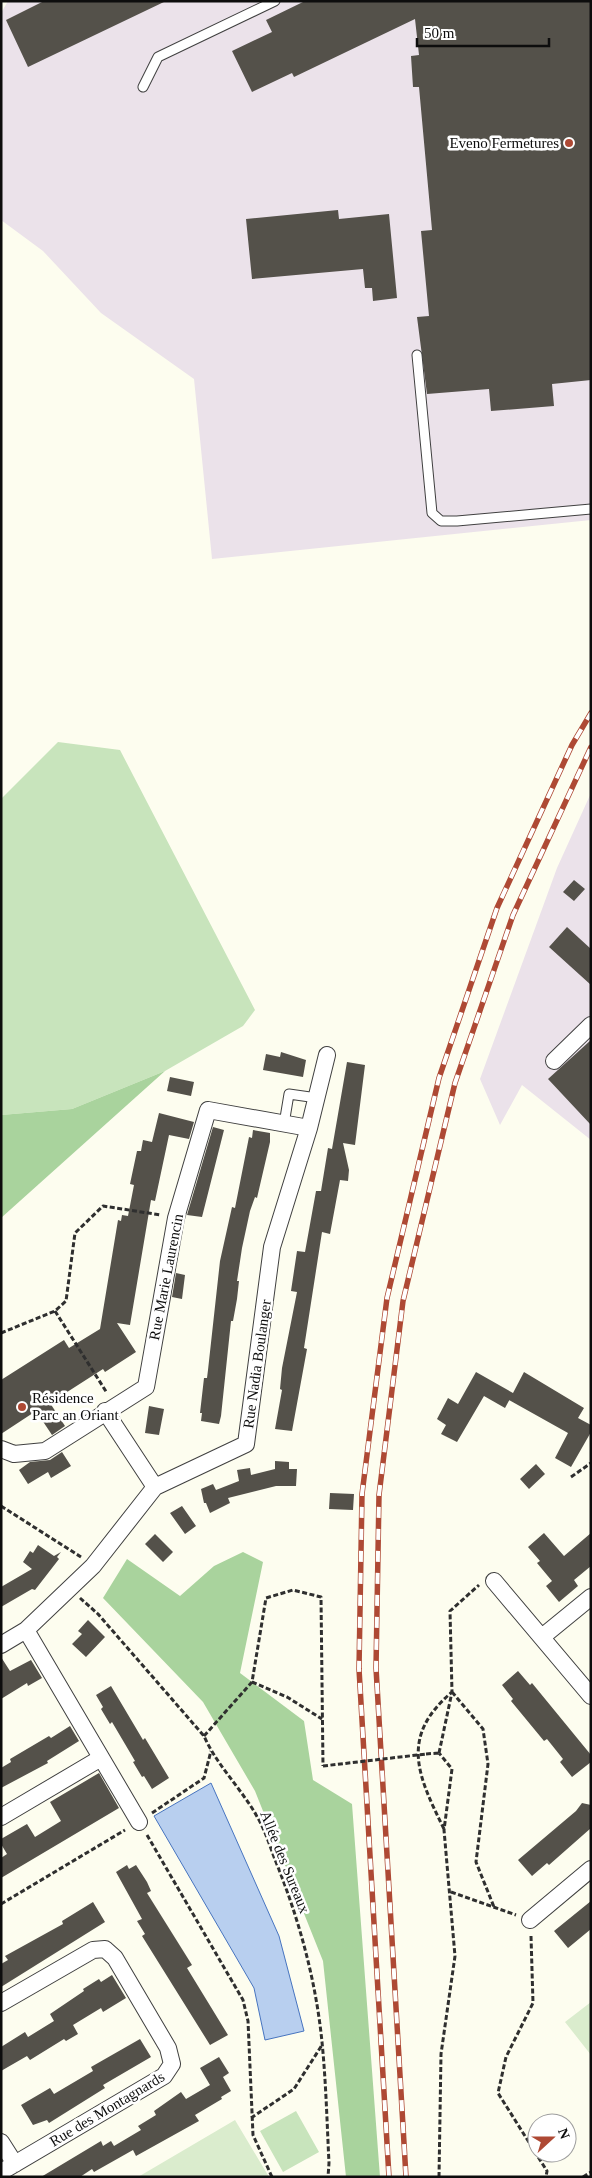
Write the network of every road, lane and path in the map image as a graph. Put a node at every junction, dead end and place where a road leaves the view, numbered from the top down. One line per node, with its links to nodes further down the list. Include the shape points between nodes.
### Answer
1 (275, 1): 2 (lane, via 158,57)
2 (142, 87)
3 (417, 355): 4 (lane, via 432,513 442,521 457,521)
4 (591, 509)
5 (591, 1025): 7 (street)
6 (327, 1055): 8 (street)
7 (554, 1061)
8 (317, 1098): 9 (lane, via 289,1094); 10 (street)
9 (284, 1124): 10 (street, Rue Marie Laurencin); 11 (street, Rue Marie Laurencin, via 208,1110)
10 (309, 1128): 18 (street, Rue Nadia Boulanger, via 272,1247 246,1444)
11 (176, 1218): 12 (path, via 103,1206 75,1233 66,1301); 14 (street, Rue Marie Laurencin, via 146,1387)
12 (55, 1311): 13 (path); 14 (path)
13 (1, 1333)
14 (110, 1408): 15 (street, Rue Marie Laurencin, via 45,1451 14,1454); 18 (street)
15 (1, 1449)
16 (591, 1463): 17 (path)
17 (571, 1477)
18 (155, 1487): 20 (street, Rue Nadia Boulanger)
19 (1, 1506): 20 (path)
20 (93, 1566): 22 (street, Rue Nadia Boulanger)
21 (494, 1581): 25 (street); 28 (path, via 481,1582 450,1611)
22 (71, 1589): 24 (street, Rue Nadia Boulanger); 31 (path, Allée des Sureaux, via 98,1614)
23 (591, 1597): 25 (street)
24 (26, 1630): 26 (street, Rue Nadia Boulanger); 34 (street)
25 (542, 1637): 29 (street)
26 (1, 1645)
27 (252, 1682): 30 (path, via 287,1697); 30 (path, via 266,1598 293,1590 321,1596); 31 (path)
28 (452, 1692): 33 (path); 37 (path, via 436,1705 418,1740 420,1777); 41 (path, via 483,1729 488,1764 476,1862)
29 (591, 1696)
30 (323, 1720): 33 (path, bridge, via 323,1766)
31 (204, 1736): 32 (path, Allée des Sureaux)
32 (211, 1751): 36 (path, via 204,1778); 44 (path, Allée des Sureaux, via 261,1824 291,1901 304,1946)
33 (439, 1753): 37 (path, via 452,1769)
34 (101, 1758): 35 (street); 36 (street)
35 (1, 1817)
36 (139, 1822): 40 (path); 45 (path, via 243,2000 248,2021)
37 (444, 1830): 39 (path)
38 (591, 1869): 42 (street)
39 (451, 1892): 41 (path); 51 (path, via 456,1956 441,2054)
40 (1, 1904)
41 (494, 1908): 42 (path)
42 (530, 1920): 52 (path, via 533,2003 506,2057 498,2093 547,2171)
43 (1, 2003): 47 (street, Rue des Montagnards, via 93,1950 105,1949 115,1958 168,2048 172,2064 164,2076)
44 (322, 2044): 45 (path, via 294,2089); 50 (path, Allée des Sureaux)
45 (251, 2118): 49 (path, via 253,2134)
46 (1, 2142): 47 (street)
47 (8, 2168)
48 (591, 2172): 53 (path)
49 (272, 2177)
50 (328, 2177)
51 (439, 2177)
52 (546, 2177)
53 (583, 2177)

